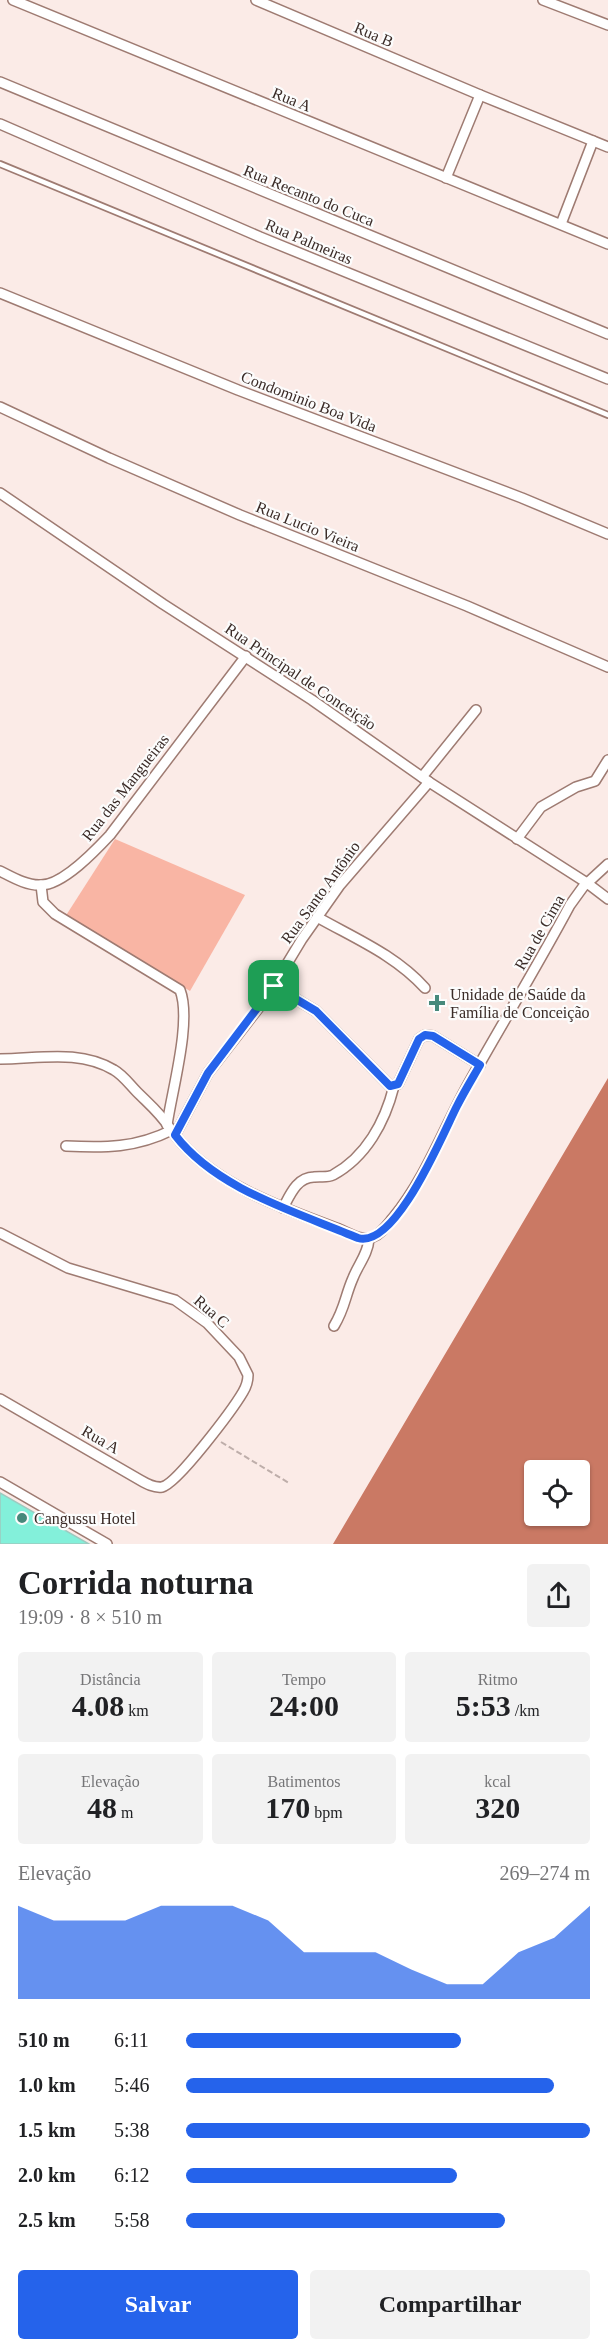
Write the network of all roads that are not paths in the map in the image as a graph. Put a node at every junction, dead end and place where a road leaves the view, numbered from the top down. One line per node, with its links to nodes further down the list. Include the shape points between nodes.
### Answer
1 (13, 0): 11 (street, Rua A)
2 (256, 0): 6 (street, Rua B)
3 (543, 0): 4 (street)
4 (608, 25)
5 (0, 82): 15 (street, Rua Recanto do Cuca)
6 (480, 95): 8 (street, Rua B); 11 (street)
7 (0, 124): 16 (street, Rua Palmeiras, via 260,237)
8 (593, 141): 9 (street, Rua B); 12 (street)
9 (608, 147)
10 (0, 164): 18 (lane)
11 (446, 177): 12 (street, Rua A)
12 (561, 224): 13 (street, Rua A)
13 (608, 244)
14 (0, 293): 20 (street, Condominio Boa Vida)
15 (608, 334)
16 (608, 379)
17 (0, 407): 22 (street, Rua Lucio Vieira, via 240,515)
18 (608, 415)
19 (0, 493): 21 (street, Rua Principal de Conceição)
20 (608, 534)
21 (246, 656): 25 (street, Rua Principal de Conceição); 30 (street, Rua das Mangueiras, via 104,841 79,865)
22 (608, 667)
23 (476, 710): 25 (street, Rua Santo Antônio)
24 (608, 760): 26 (street, via 595,781 567,791 536,812)
25 (425, 780): 26 (street, Rua Principal de Conceição); 32 (street, Rua Santo Antônio)
26 (518, 839): 29 (street, Rua Principal de Conceição)
27 (608, 864): 29 (street, Rua de Cima)
28 (0, 871): 30 (street)
29 (587, 883): 31 (street, Rua Principal de Conceição); 36 (street, Rua de Cima, via 570,905)
30 (41, 885): 38 (street, via 43,902 55,914 177,986 183,998 183,1018)
31 (608, 899)
32 (317, 917): 33 (street, Rua Santo Antônio); 34 (street, via 383,952)
33 (274, 986): 37 (street, via 316,1011 387,1084); 38 (street, Rua Santo Antônio, via 208,1073 185,1115)
34 (425, 988)
35 (0, 1059): 38 (street, via 71,1057 102,1064 126,1080)
36 (480, 1065): 37 (street, via 425,1035 419,1039); 42 (street, Rua de Cima, via 421,1179 388,1223)
37 (394, 1086): 40 (street, via 383,1121 365,1148 332,1175 298,1184)
38 (171, 1130): 39 (street, via 136,1145); 40 (street, via 184,1148 213,1170)
39 (66, 1146)
40 (283, 1208): 42 (street)
41 (0, 1233): 45 (street, Rua C, via 68,1268 175,1300 207,1323 239,1357 248,1375 243,1392)
42 (369, 1239): 43 (street)
43 (334, 1326)
44 (0, 1399): 45 (street, Rua A, via 150,1486 162,1487)
45 (184, 1469)
46 (0, 1482): 47 (street)
47 (107, 1544)

